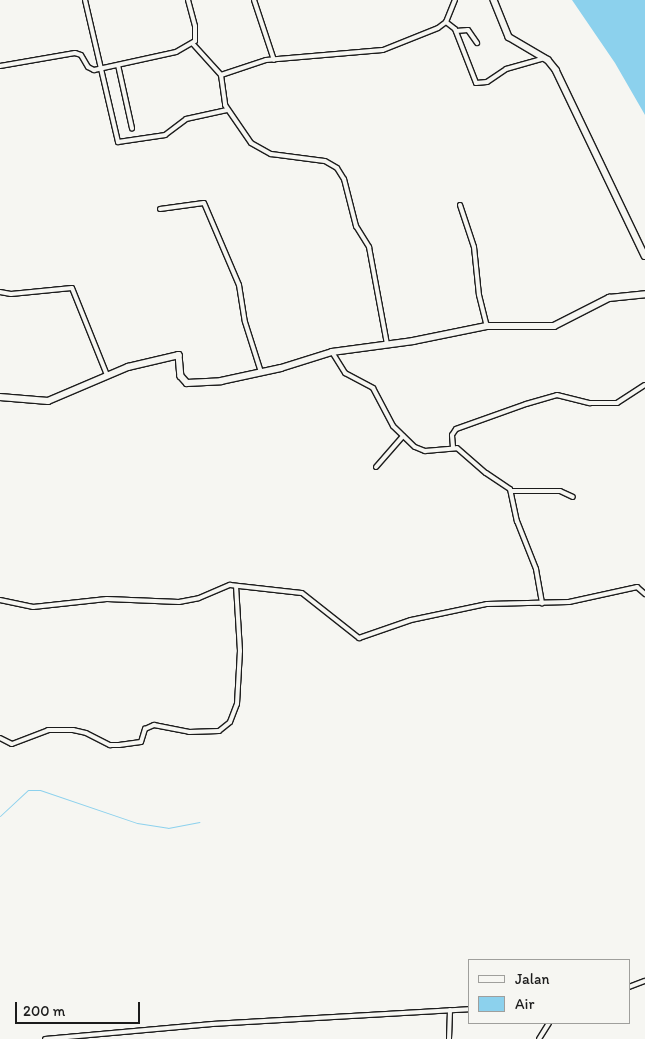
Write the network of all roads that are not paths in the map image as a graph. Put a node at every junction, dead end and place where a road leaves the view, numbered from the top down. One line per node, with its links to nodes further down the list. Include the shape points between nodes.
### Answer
1 (85, 0): 14 (street)
2 (188, 0): 9 (street, via 196,31)
3 (254, 0): 11 (street, via 270,40)
4 (455, 0): 6 (street)
5 (494, 0): 10 (street, via 509,38)
6 (446, 22): 7 (street); 11 (street, via 421,36 373,53)
7 (456, 31): 8 (street, via 468,30); 10 (street, via 477,84 487,82 506,69)
8 (477, 42)
9 (193, 44): 12 (street, via 176,52); 15 (street)
10 (545, 58): 20 (street, via 556,70)
11 (274, 60): 15 (street)
12 (118, 65): 14 (street); 17 (street)
13 (0, 66): 14 (street, via 75,53 82,56 90,69)
14 (100, 68): 16 (street, via 120,143 165,135 186,120)
15 (221, 75): 16 (street, via 221,96)
16 (227, 110): 24 (street, via 258,148 271,154 325,161 340,173 348,190 358,230 369,247)
17 (132, 128)
18 (460, 206): 23 (street, via 474,247)
19 (160, 209): 26 (street, via 204,203 239,285 245,322)
20 (645, 256)
21 (0, 292): 27 (street, via 11,294 72,288)
22 (645, 294): 23 (street, via 609,298 554,326)
23 (487, 326): 24 (street)
24 (387, 344): 25 (street)
25 (332, 352): 26 (street); 30 (street, via 345,373 373,388 393,426)
26 (261, 372): 27 (street, via 190,384 181,376 179,355)
27 (107, 375): 29 (street, via 48,401)
28 (645, 385): 31 (street, via 617,403 590,403 557,395 526,404 456,429 452,436)
29 (0, 398)
30 (403, 436): 31 (street, via 420,450); 32 (street)
31 (453, 447): 33 (street)
32 (376, 467)
33 (512, 491): 34 (street, via 560,491); 38 (street, via 517,521 536,569)
34 (573, 497)
35 (236, 586): 37 (street, via 222,586 198,598 179,602 107,599 33,607); 38 (street, via 302,593 359,638 411,620 476,606); 39 (street, via 240,652 237,704 230,722 219,731 189,732 154,725 145,728 141,742 119,745 110,745 73,730 48,730 12,744)
36 (645, 593): 38 (street, via 636,588 586,600)
37 (0, 600)
38 (542, 603)
39 (0, 738)
40 (645, 981): 41 (street)
41 (630, 987)
42 (468, 1009): 43 (street)
43 (450, 1010): 46 (street, via 212,1024); 47 (street)
44 (548, 1024): 48 (street)
45 (45, 1039): 46 (street)
46 (50, 1039)
47 (450, 1039)
48 (539, 1039)

